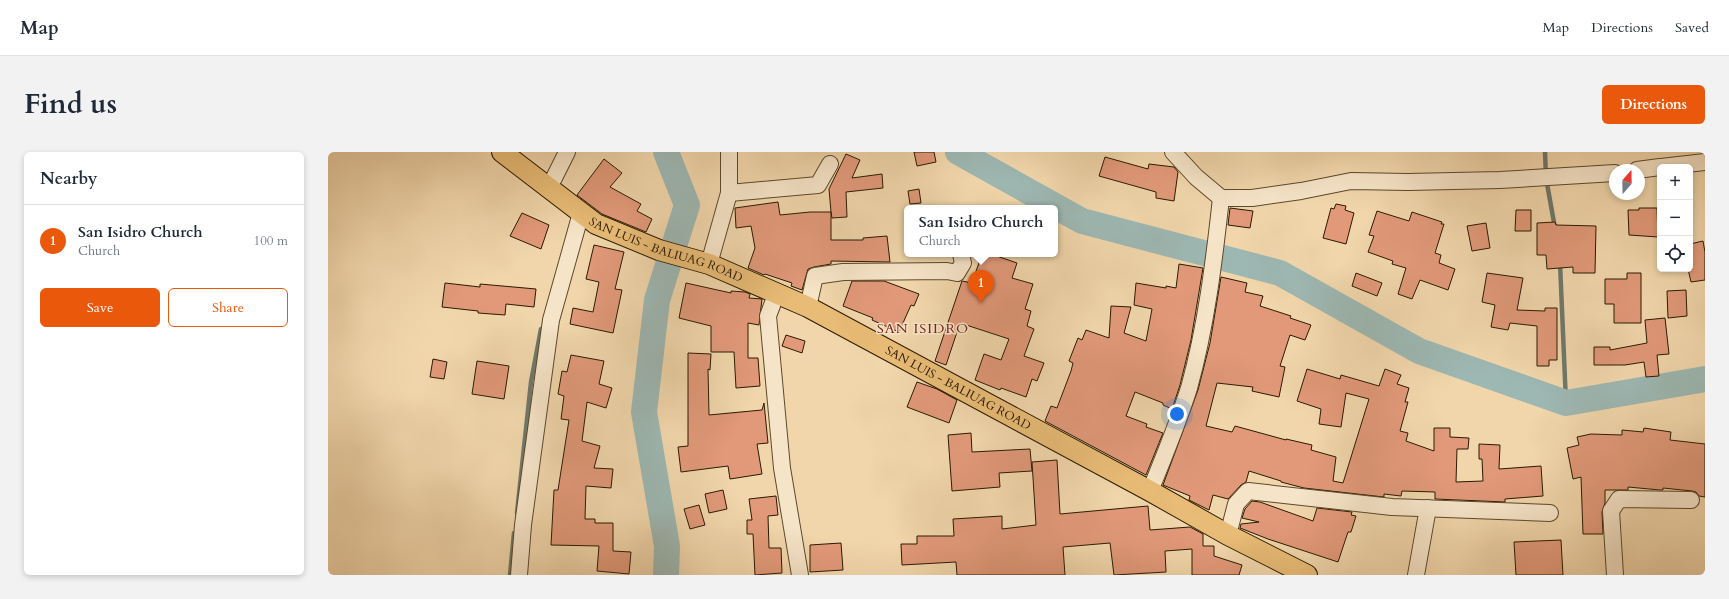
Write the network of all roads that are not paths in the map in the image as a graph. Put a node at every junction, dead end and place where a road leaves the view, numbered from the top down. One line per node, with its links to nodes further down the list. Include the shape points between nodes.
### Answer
1 (502, 152): 11 (main road, SAN LUIS - BALIUAG ROAD)
2 (567, 152): 11 (street)
3 (729, 152): 12 (street)
4 (1173, 152): 13 (street, via 1196,177)
5 (1705, 162): 7 (street)
6 (830, 164): 12 (street, via 818,185)
7 (1687, 164)
8 (1657, 168): 9 (street)
9 (1645, 169)
10 (1609, 173): 13 (street, via 1500,180 1351,181 1252,198)
11 (549, 188): 14 (main road, SAN LUIS - BALIUAG ROAD)
12 (729, 193): 16 (street)
13 (1221, 198): 19 (street, via 1216,248 1201,337 1188,389)
14 (581, 213): 16 (main road, SAN LUIS - BALIUAG ROAD, via 596,224 659,250); 24 (street, via 551,320 522,525)
15 (962, 257): 18 (street, via 963,263 957,273 842,272 815,276)
16 (704, 262): 17 (main road, SAN LUIS - BALIUAG ROAD)
17 (777, 292): 18 (main road, SAN LUIS - BALIUAG ROAD); 25 (street, via 768,316 782,468)
18 (808, 307): 19 (main road, SAN LUIS - BALIUAG ROAD)
19 (1150, 491): 23 (main road, SAN LUIS - BALIUAG ROAD)
20 (1691, 500): 28 (street, via 1619,499 1611,510)
21 (1428, 508): 22 (street); 23 (street, via 1385,506 1248,491 1236,504); 27 (street)
22 (1550, 513)
23 (1228, 535): 26 (main road, SAN LUIS - BALIUAG ROAD)
24 (519, 575)
25 (800, 575)
26 (1307, 575)
27 (1416, 575)
28 (1615, 575)

